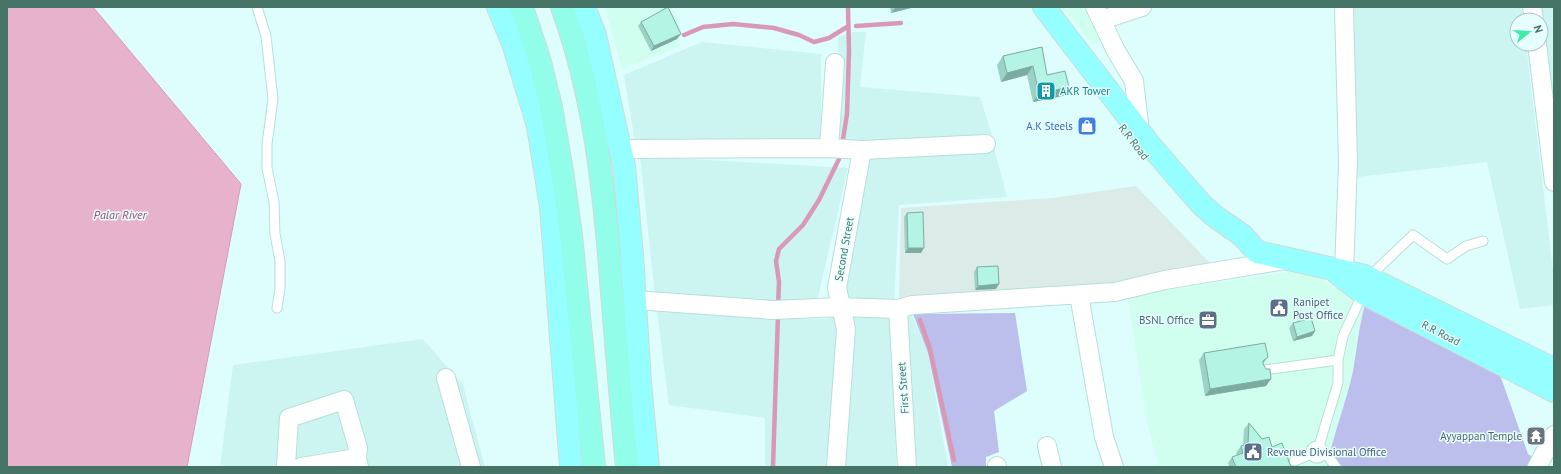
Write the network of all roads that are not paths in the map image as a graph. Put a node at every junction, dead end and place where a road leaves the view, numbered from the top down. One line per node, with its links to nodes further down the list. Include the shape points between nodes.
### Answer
1 (257, 7): 28 (lane, via 266,36 273,99 266,168 274,202 275,234 280,262)
2 (498, 7): 44 (main road, via 514,46 538,126 551,207)
3 (522, 7): 45 (highway, via 540,62 562,170)
4 (562, 7): 46 (highway, via 572,37 595,132 606,217)
5 (584, 7): 17 (main road, via 595,36)
6 (1030, 7): 21 (main road, R.R Road, via 1144,155 1193,213 1234,249)
7 (1044, 7): 13 (main road, R.R Road)
8 (1142, 7): 10 (street)
9 (1344, 7): 23 (street, via 1348,163)
10 (1098, 14): 13 (street, via 1134,81)
11 (1538, 52): 14 (street)
12 (835, 63): 16 (street)
13 (1140, 132): 21 (main road, R.R Road, via 1203,206 1242,235)
14 (1551, 142): 19 (street)
15 (986, 144): 18 (street)
16 (829, 148): 17 (street); 18 (street)
17 (620, 150): 26 (main road, via 624,166)
18 (862, 150): 27 (street, Second Street, via 837,288)
19 (1554, 182)
20 (1483, 241): 24 (lane, via 1466,246 1447,259 1413,235)
21 (1257, 252): 22 (main road, R.R Road)
22 (1291, 259): 23 (main road, R.R Road); 25 (street, via 1165,280 1115,292)
23 (1338, 270): 24 (main road, R.R Road)
24 (1365, 285): 30 (lane, via 1343,336); 31 (main road, R.R Road); 34 (main road, R.R Road)
25 (1079, 295): 29 (street, via 912,305); 51 (street, via 1104,437)
26 (635, 300): 27 (street, via 782,310); 47 (main road)
27 (841, 307): 29 (street); 48 (street, Second Street, via 846,329)
28 (277, 308)
29 (898, 309): 49 (street, First Street)
30 (1338, 360): 32 (lane); 37 (lane, via 1338,383)
31 (1554, 367)
32 (1264, 370)
33 (446, 378): 43 (street)
34 (1554, 391)
35 (1554, 435): 41 (street)
36 (1047, 446): 50 (street)
37 (1321, 448): 38 (lane, via 1312,448); 53 (lane)
38 (1314, 456): 39 (lane); 52 (lane)
39 (1294, 461)
40 (358, 463): 42 (street); 42 (street, via 358,448 344,400 289,418)
41 (1541, 464)
42 (292, 467)
43 (471, 467)
44 (572, 467)
45 (594, 467)
46 (627, 467)
47 (648, 467)
48 (836, 467)
49 (907, 467)
50 (1052, 467)
51 (1114, 467)
52 (1316, 467)
53 (1336, 467)

